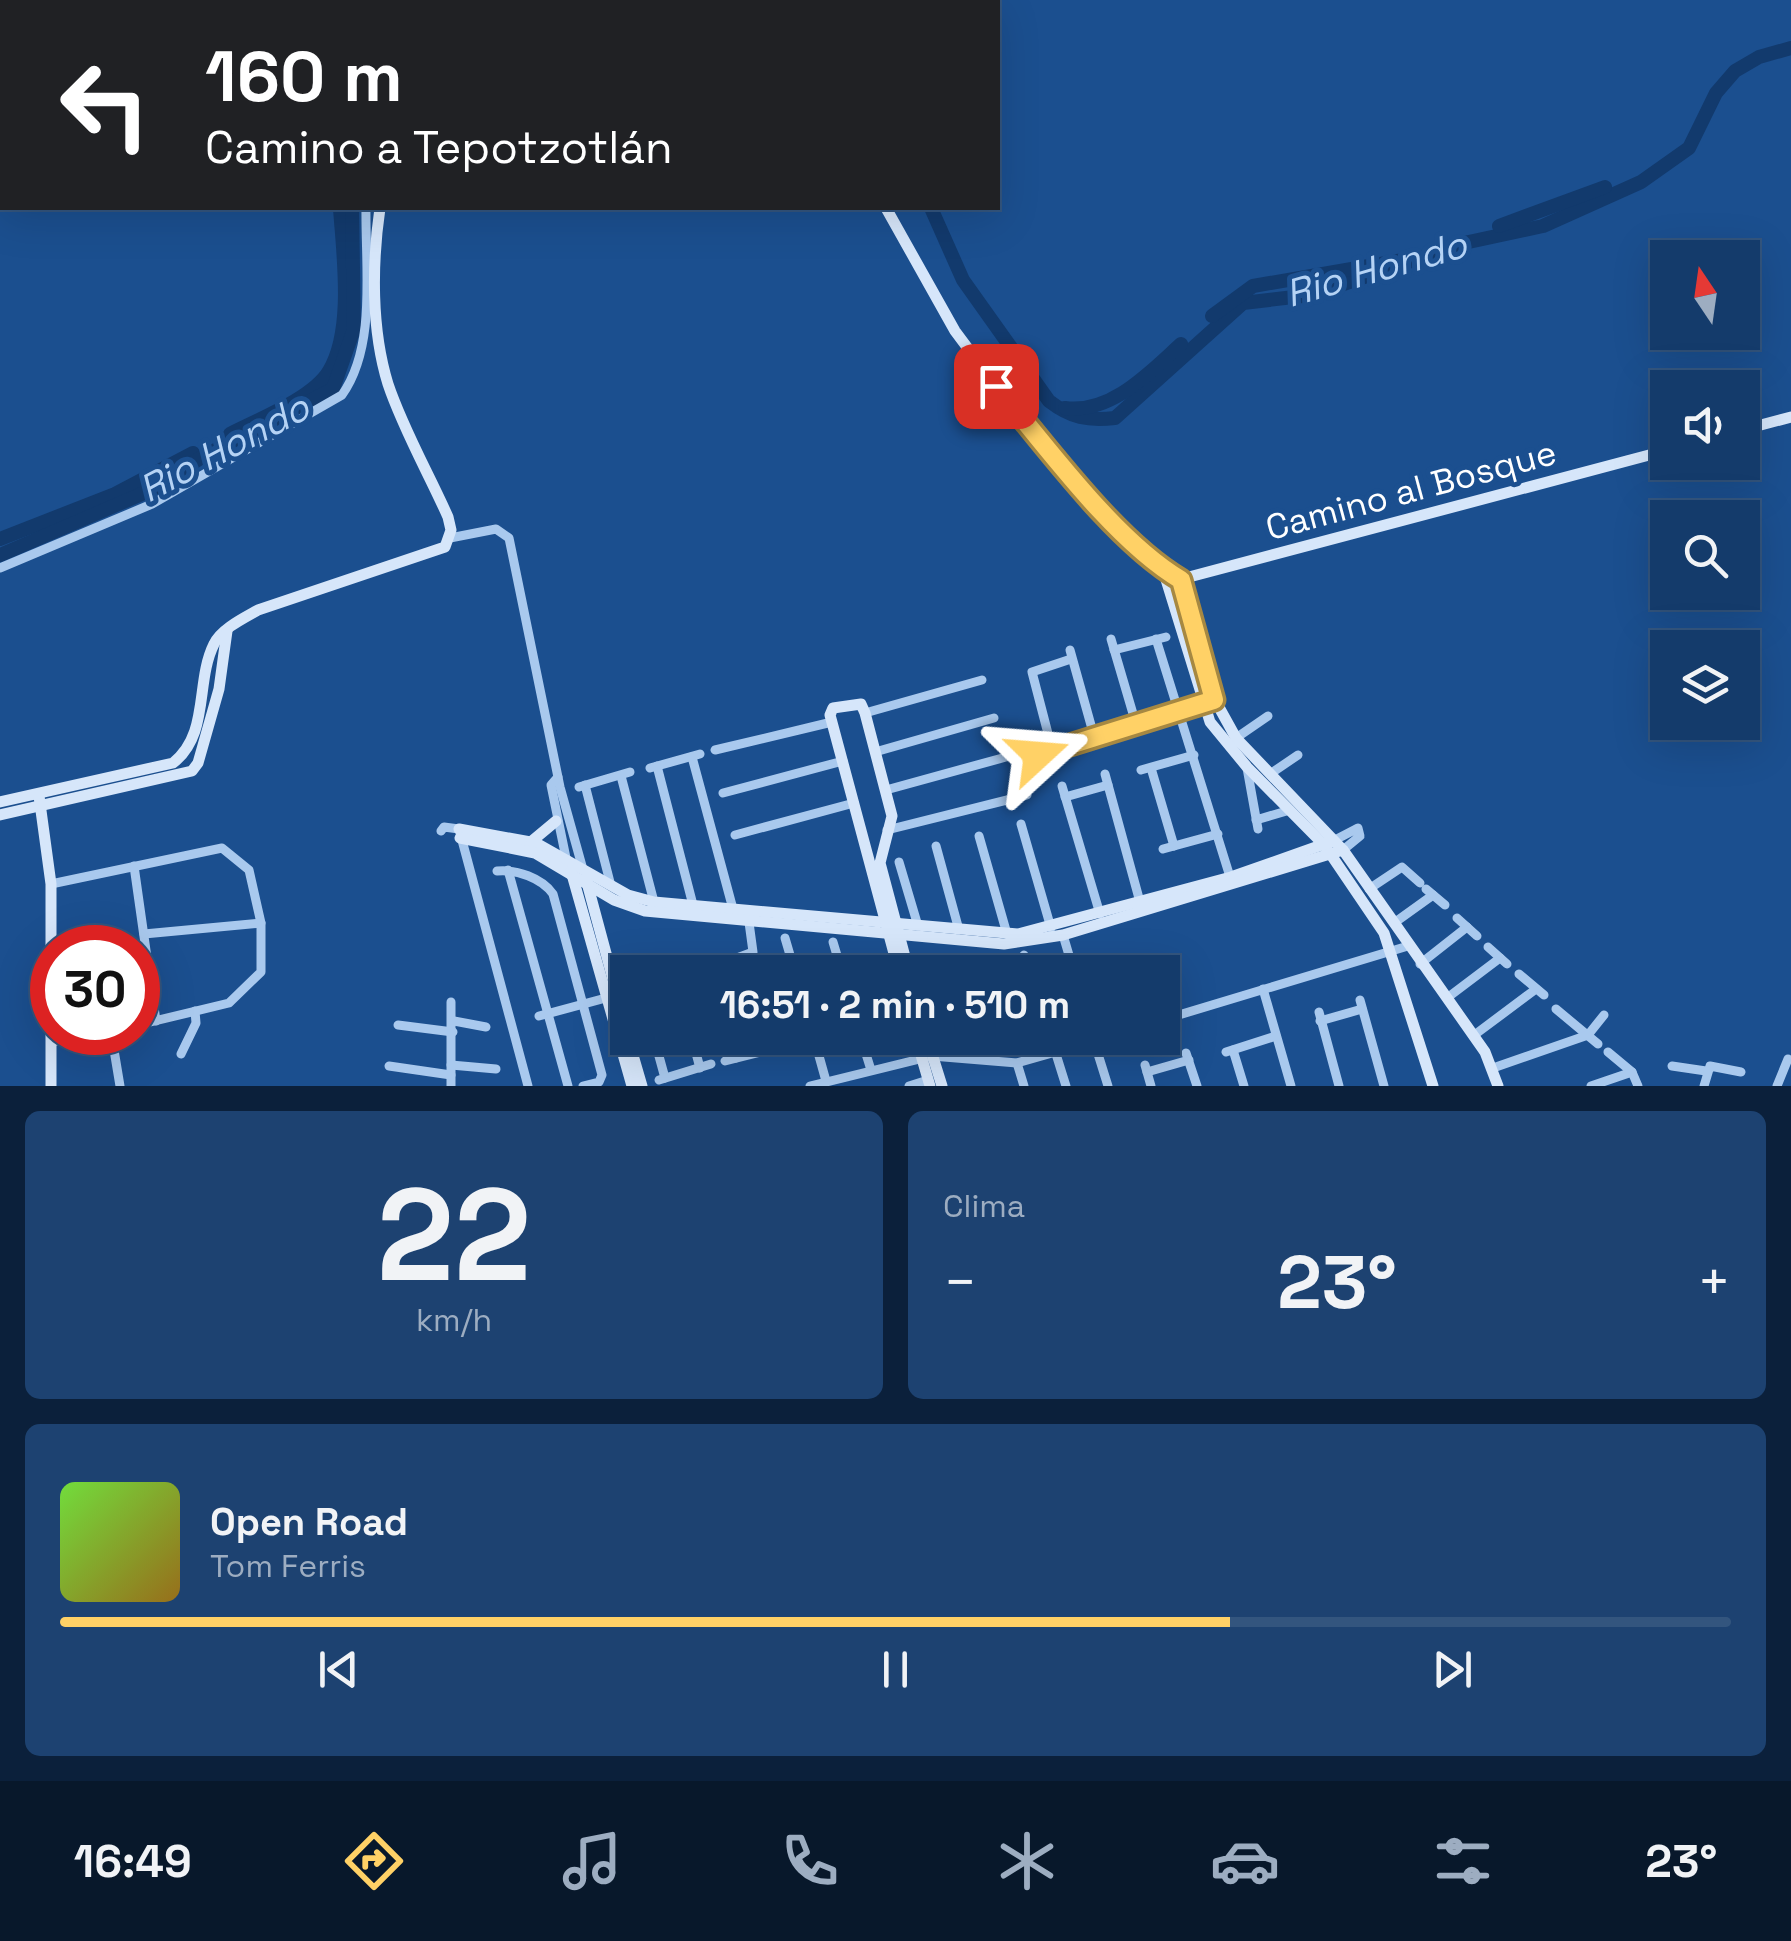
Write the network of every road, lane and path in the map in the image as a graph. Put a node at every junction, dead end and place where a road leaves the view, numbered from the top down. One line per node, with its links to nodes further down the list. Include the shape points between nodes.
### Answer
1 (366, 210): 8 (street, via 358,366 342,395 152,504)
2 (380, 210): 7 (main road, via 380,354 448,517)
3 (887, 210): 9 (main road, via 955,331 996,386 1091,498)
4 (1791, 417): 5 (main road)
5 (1760, 425)
6 (1650, 455): 9 (main road, Camino al Bosque)
7 (450, 538): 10 (main road, via 436,553 258,610); 34 (street, via 496,529 509,538)
8 (0, 568)
9 (1175, 581): 14 (main road)
10 (227, 631): 39 (main road, via 214,643 188,748 172,763); 39 (main road, via 198,763 184,775)
11 (1111, 639): 12 (street)
12 (1114, 650): 15 (street, via 1161,638); 20 (street)
13 (982, 680): 16 (street)
14 (1209, 702): 15 (street); 22 (main road); 31 (main road, via 1220,738)
15 (1179, 711): 20 (street); 27 (street)
16 (865, 713): 19 (main road, via 854,702 833,708); 25 (main road)
17 (1268, 716): 22 (street)
18 (994, 718): 25 (street)
19 (832, 722): 24 (street); 30 (main road)
20 (1136, 724): 21 (street)
21 (1094, 736): 23 (street); 23 (street, via 1070,655 1032,672)
22 (1236, 738): 33 (main road)
23 (1052, 749): 26 (street)
24 (715, 750)
25 (875, 752): 36 (main road)
26 (1038, 755)
27 (1194, 755): 49 (street); 49 (street, via 1146,769 1168,848)
28 (1298, 755): 33 (street)
29 (1006, 756): 36 (street)
30 (843, 761): 37 (street); 41 (main road)
31 (1247, 767): 42 (main road); 42 (street, via 1257,824)
32 (1105, 774): 35 (street)
33 (1270, 774): 53 (main road)
34 (558, 777): 45 (street, via 550,790); 57 (street)
35 (1108, 785): 66 (street); 70 (street, via 1063,792)
36 (886, 790): 46 (main road)
37 (723, 794)
38 (1027, 794): 46 (street)
39 (39, 797): 40 (main road); 43 (main road); 60 (main road)
40 (0, 802)
41 (854, 803): 48 (street); 82 (main road)
42 (1290, 810): 53 (main road)
43 (0, 815)
44 (1022, 824): 80 (street)
45 (557, 825): 51 (main road); 54 (street)
46 (888, 830): 82 (main road, via 880,858)
47 (460, 834): 51 (main road); 57 (main road); 153 (street, via 517,1023)
48 (735, 834)
49 (1218, 834): 59 (street)
50 (979, 836): 89 (street)
51 (538, 844): 54 (main road)
52 (936, 846): 83 (street)
53 (1333, 848): 59 (main road); 62 (main road); 92 (main road)
54 (566, 858): 57 (main road)
55 (898, 862): 79 (street)
56 (134, 866): 60 (street); 74 (street, via 222,848 249,870); 78 (street)
57 (577, 870): 58 (main road); 61 (main road); 102 (main road)
58 (587, 882): 64 (main road); 72 (main road)
59 (1232, 882): 66 (main road); 76 (main road)
60 (51, 884): 77 (main road)
61 (611, 886): 65 (main road); 65 (street, via 582,786 625,774)
62 (1369, 889): 63 (street, via 1402,867); 75 (main road)
63 (1426, 889): 68 (street); 75 (street)
64 (614, 900): 71 (main road, via 658,913); 72 (main road)
65 (654, 902): 67 (main road)
66 (1140, 902): 70 (main road)
67 (693, 905): 69 (main road); 69 (street, via 653,767 696,755)
68 (1444, 905)
69 (733, 909): 71 (main road)
70 (1100, 914): 76 (main road)
71 (748, 916): 82 (main road); 93 (street)
72 (596, 917): 101 (main road)
73 (1457, 918): 81 (street)
74 (262, 923): 84 (street); 110 (street, via 261,972 229,1002)
75 (1394, 923): 90 (main road)
76 (1085, 924): 80 (main road); 85 (main road)
77 (51, 925)
78 (143, 925)
79 (918, 926): 82 (main road); 83 (main road)
80 (1051, 928): 89 (main road)
81 (1467, 928): 86 (street); 100 (street)
82 (892, 929): 89 (main road); 96 (main road); 97 (main road)
83 (960, 931): 89 (main road)
84 (160, 933)
85 (1063, 936): 89 (main road); 99 (street)
86 (1477, 936)
87 (785, 938): 94 (street)
88 (833, 942): 95 (street)
89 (1017, 942): 98 (street)
90 (1408, 946): 92 (street); 100 (main road)
91 (1488, 946): 106 (street, via 1503,961)
92 (1393, 952): 104 (street); 170 (main road)
93 (751, 955)
94 (790, 955)
95 (837, 955)
96 (896, 955)
97 (902, 955)
98 (1023, 955)
99 (1069, 955)
100 (1420, 964): 106 (main road)
101 (610, 969)
102 (610, 973)
103 (1519, 974): 119 (street, via 1540,992)
104 (1263, 990): 113 (street); 118 (street)
105 (610, 997): 108 (street)
106 (1446, 998): 119 (main road)
107 (451, 1002): 116 (street)
108 (582, 1004): 112 (street); 112 (street, via 549,887 503,870); 155 (street, via 602,1075)
109 (1556, 1009): 120 (street)
110 (195, 1010): 114 (street); 123 (street)
111 (1604, 1014): 120 (street)
112 (543, 1015): 154 (street)
113 (1180, 1015)
114 (160, 1020)
115 (398, 1025): 116 (street)
116 (454, 1027): 117 (street); 148 (street)
117 (486, 1027)
118 (1276, 1036): 166 (street, via 1230,1051); 167 (street)
119 (1473, 1036): 142 (main road)
120 (1588, 1036): 121 (street); 142 (street)
121 (1598, 1044)
122 (1608, 1052): 146 (street)
123 (181, 1054)
124 (51, 1055): 151 (main road)
125 (115, 1055): 152 (street)
126 (627, 1055): 156 (main road)
127 (633, 1055): 157 (main road)
128 (657, 1055): 141 (street, via 662,1079)
129 (697, 1055): 141 (street)
130 (819, 1055): 149 (street)
131 (866, 1055): 145 (street)
132 (1048, 1055): 137 (street)
133 (1057, 1055): 162 (street)
134 (1101, 1055): 163 (street)
135 (927, 1057): 137 (street); 145 (street); 150 (main road); 160 (main road)
136 (1788, 1059): 175 (street)
137 (1016, 1063): 161 (street)
138 (712, 1064): 141 (street)
139 (389, 1066): 148 (street)
140 (1672, 1066): 144 (street)
141 (700, 1068)
142 (1494, 1068): 171 (main road)
143 (496, 1069): 148 (street)
144 (1707, 1069): 147 (street); 174 (street)
145 (870, 1070): 149 (street)
146 (1632, 1072): 172 (street); 173 (street)
147 (1741, 1072)
148 (451, 1076)
149 (826, 1081): 158 (street)
150 (929, 1083): 159 (street)
151 (51, 1086)
152 (120, 1086)
153 (528, 1086)
154 (568, 1086)
155 (584, 1086)
156 (632, 1086)
157 (642, 1086)
158 (810, 1086)
159 (908, 1086)
160 (942, 1086)
161 (1024, 1086)
162 (1066, 1086)
163 (1108, 1086)
164 (1151, 1086): 165 (street, via 1146,1069 1188,1057)
165 (1197, 1086)
166 (1244, 1086)
167 (1291, 1086)
168 (1339, 1086): 169 (street, via 1320,1016 1361,1004)
169 (1384, 1086)
170 (1433, 1086)
171 (1498, 1086)
172 (1591, 1086)
173 (1638, 1086)
174 (1704, 1086)
175 (1776, 1086)

